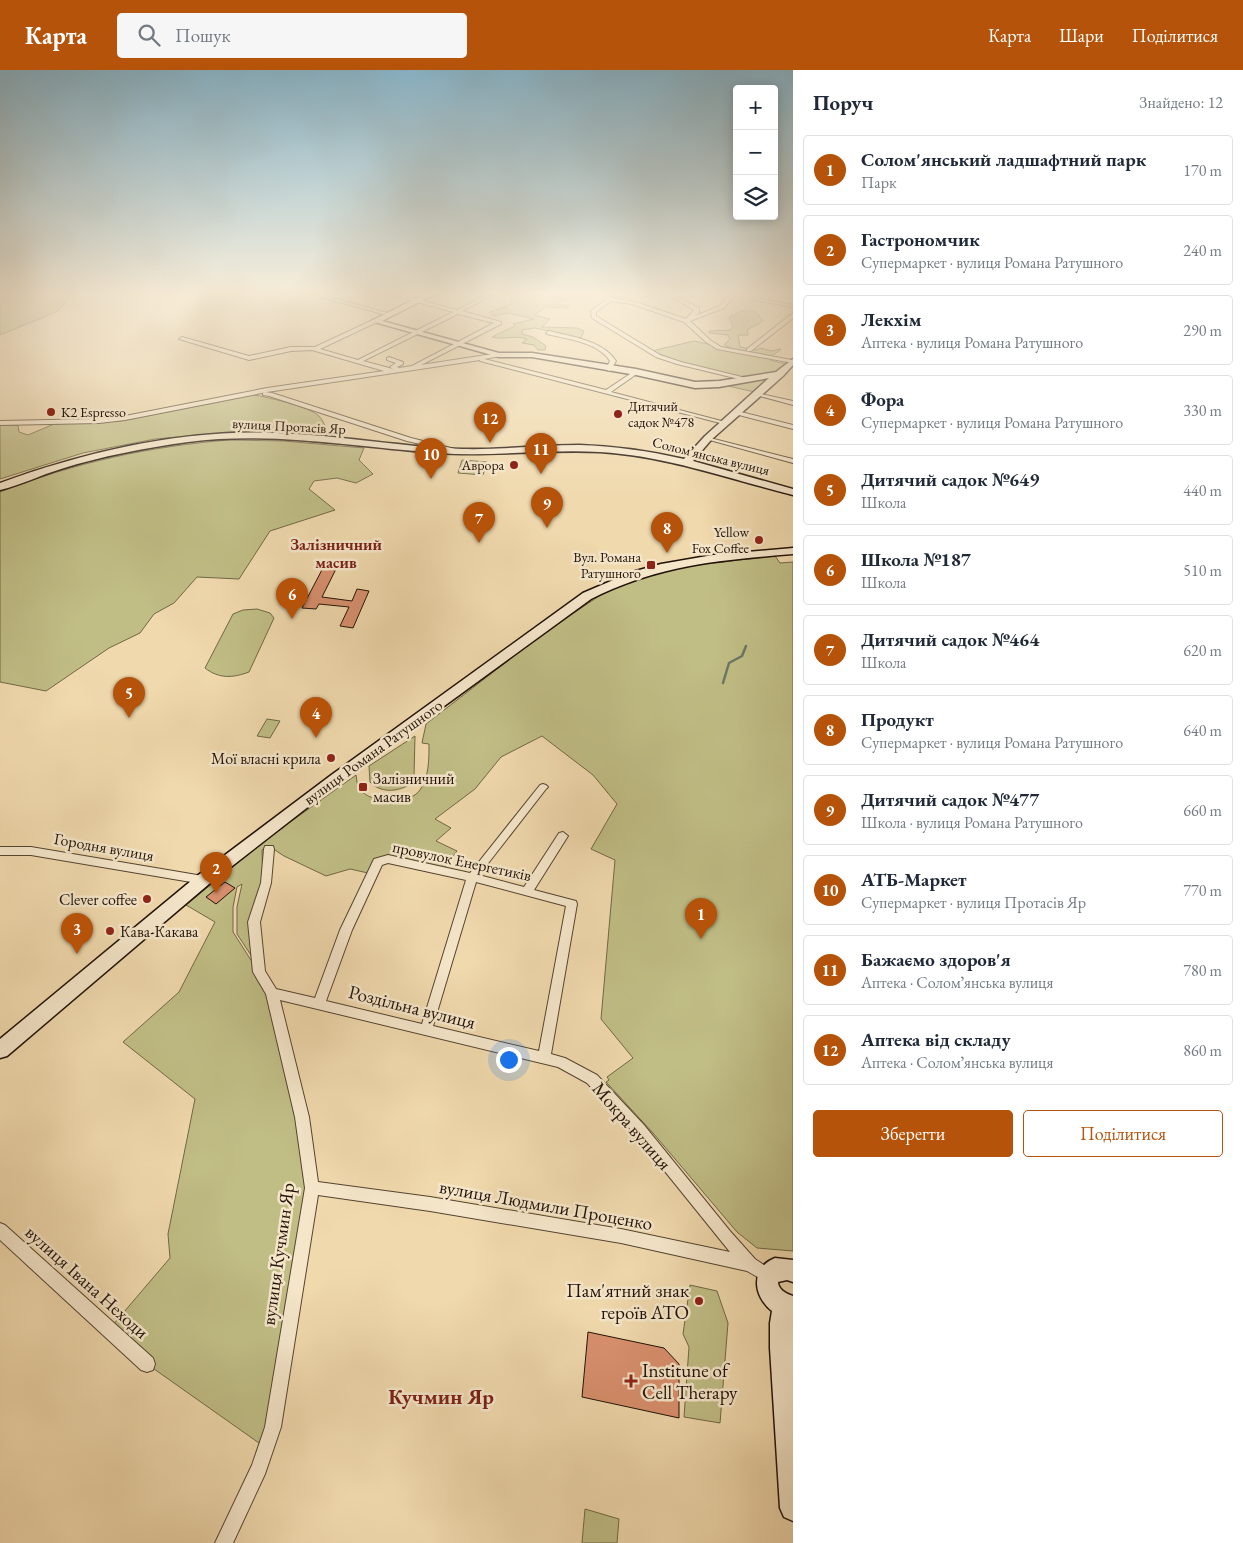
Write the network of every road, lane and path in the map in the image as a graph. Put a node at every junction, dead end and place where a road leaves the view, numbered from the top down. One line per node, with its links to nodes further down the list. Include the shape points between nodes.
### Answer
1 (360, 363): 13 (street)
2 (401, 363): 10 (street); 13 (street, via 392,367 397,368)
3 (422, 363): 10 (street)
4 (460, 363): 12 (street)
5 (491, 363): 18 (street)
6 (575, 363): 11 (street)
7 (612, 363): 11 (street)
8 (678, 363): 16 (street)
9 (792, 363): 15 (street)
10 (414, 367): 12 (street)
11 (609, 369): 14 (street)
12 (407, 370): 13 (street)
13 (394, 372): 17 (street)
14 (636, 372): 16 (street, via 695,385); 18 (street)
15 (780, 374): 16 (street); 19 (street)
16 (747, 379)
17 (268, 392): 23 (street, via 125,418); 26 (street)
18 (607, 392): 22 (street)
19 (758, 394): 20 (street); 21 (street)
20 (793, 403)
21 (737, 413): 22 (street); 24 (street)
22 (726, 422): 25 (street)
23 (0, 424)
24 (793, 427)
25 (708, 438): 28 (street); 29 (street)
26 (406, 444): 27 (street, вулиця Протасів Яр); 30 (street, вулиця Протасів Яр, via 279,436 197,438 82,461)
27 (462, 452): 29 (street, Соломʼянська вулиця, via 585,448)
28 (793, 461)
29 (686, 462): 31 (street, Соломʼянська вулиця)
30 (0, 487)
31 (793, 492)
32 (793, 551): 38 (street, вулиця Романа Ратушного, via 666,566 603,587 432,708)
33 (543, 787): 37 (street)
34 (563, 836): 39 (street)
35 (269, 849): 40 (street, вулиця Кучмин Яр, via 266,883 254,922 259,972)
36 (0, 851): 38 (street, Городня вулиця, via 31,851)
37 (472, 877): 39 (street, провулок Енергетиків); 41 (street, провулок Енергетиків, via 388,859 378,862 346,930); 42 (street)
38 (203, 880): 43 (street, вулиця Романа Ратушного)
39 (527, 892): 44 (street, провулок Енергетиків, via 572,904)
40 (272, 993): 41 (street, Роздільна вулиця); 45 (street, вулиця Кучмин Яр, via 302,1117)
41 (319, 1004): 42 (street, Роздільна вулиця)
42 (426, 1030): 44 (street, Роздільна вулиця)
43 (0, 1050)
44 (544, 1058): 47 (street, Мокра вулиця, via 561,1062 592,1079 639,1129)
45 (312, 1188): 47 (street, вулиця Людмили Проценко, via 621,1236); 53 (street, вулиця Кучмин Яр, via 274,1427)
46 (0, 1230): 51 (street, вулиця Івана Неходи)
47 (750, 1264): 49 (street, вулиця Людмили Проценко)
48 (793, 1271): 49 (street, via 775,1269)
49 (768, 1276): 50 (street, via 770,1294)
50 (789, 1306): 52 (street, via 782,1323 782,1348)
51 (147, 1364)
52 (793, 1508)
53 (224, 1543)

